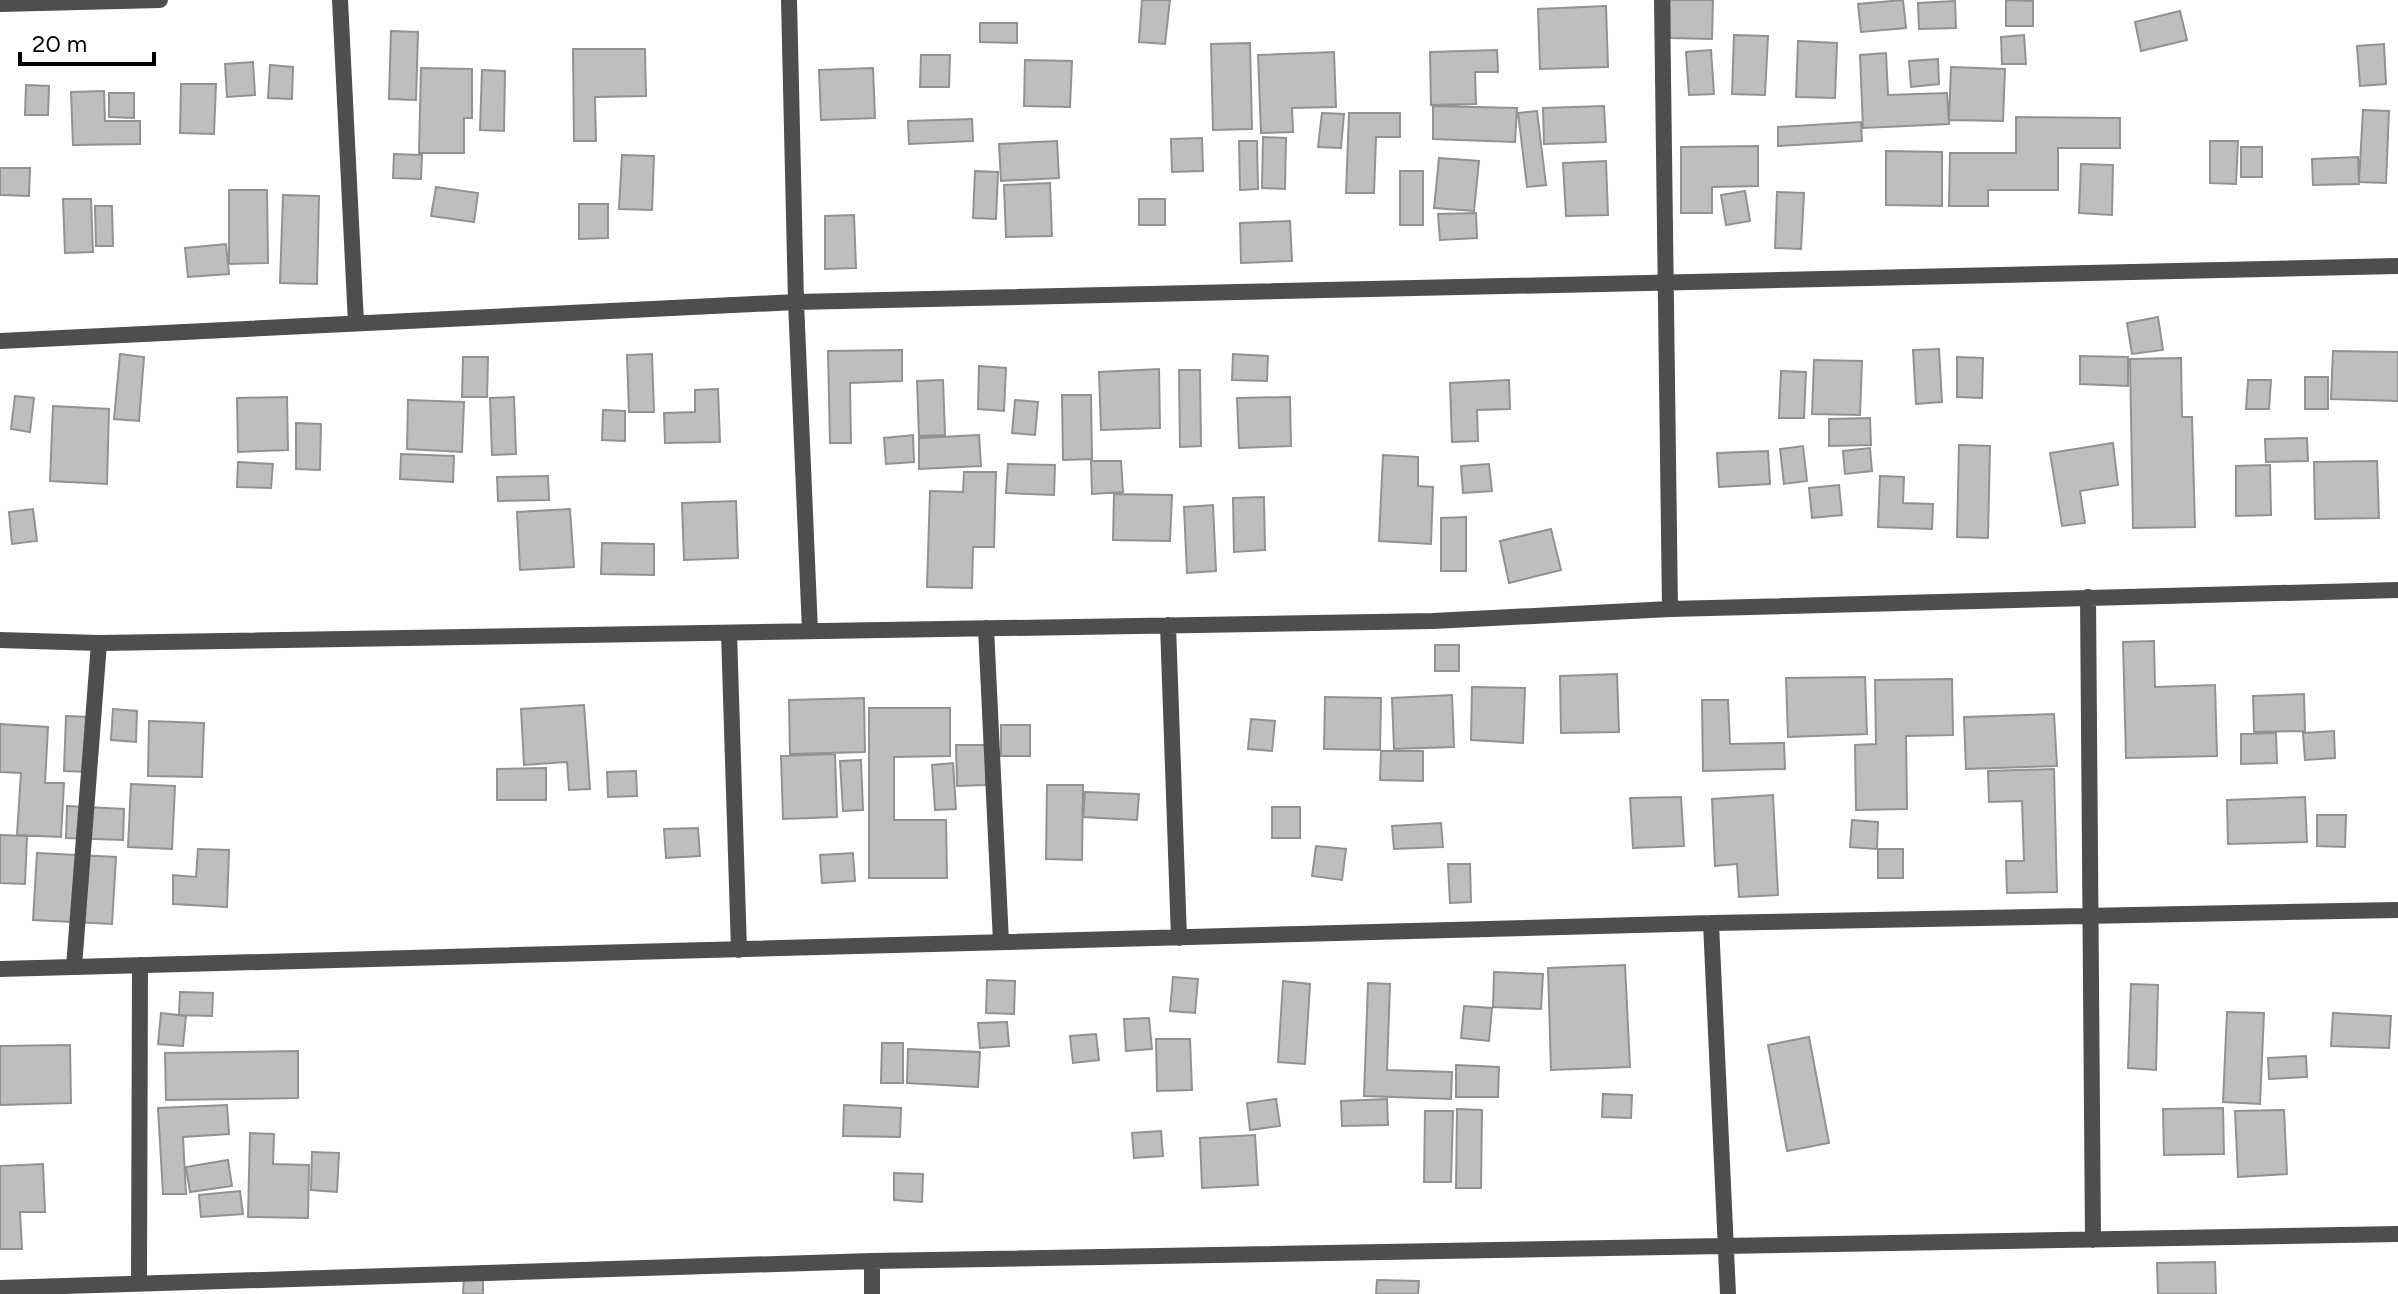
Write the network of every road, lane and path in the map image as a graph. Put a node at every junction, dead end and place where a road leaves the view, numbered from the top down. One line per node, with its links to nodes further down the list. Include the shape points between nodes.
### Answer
1 (160, 0): 5 (street)
2 (340, 0): 9 (street)
3 (789, 0): 8 (street)
4 (1662, 0): 7 (street)
5 (0, 4)
6 (2398, 266): 7 (street)
7 (1666, 282): 8 (street); 13 (street)
8 (796, 302): 9 (street); 16 (street)
9 (356, 323): 10 (street)
10 (0, 341)
11 (2398, 590): 12 (street)
12 (2088, 597): 13 (street); 21 (street)
13 (1670, 609): 14 (street, via 1433,621)
14 (1168, 625): 15 (street); 23 (street)
15 (986, 628): 16 (street); 24 (street)
16 (810, 631): 17 (street)
17 (729, 633): 19 (street); 25 (street)
18 (0, 640): 19 (street)
19 (99, 643): 27 (street)
20 (2398, 910): 21 (street)
21 (2091, 918): 22 (street); 30 (street)
22 (1711, 923): 23 (street); 31 (street)
23 (1179, 938): 24 (street)
24 (1001, 942): 25 (street)
25 (739, 950): 26 (street)
26 (140, 965): 27 (street); 33 (street)
27 (74, 967): 28 (street)
28 (0, 969)
29 (2398, 1234): 30 (street)
30 (2093, 1240): 31 (street)
31 (1727, 1246): 32 (street); 37 (street)
32 (872, 1261): 35 (street); 36 (street)
33 (139, 1284): 34 (street); 35 (street)
34 (0, 1288)
35 (233, 1288)
36 (872, 1294)
37 (1728, 1294)

